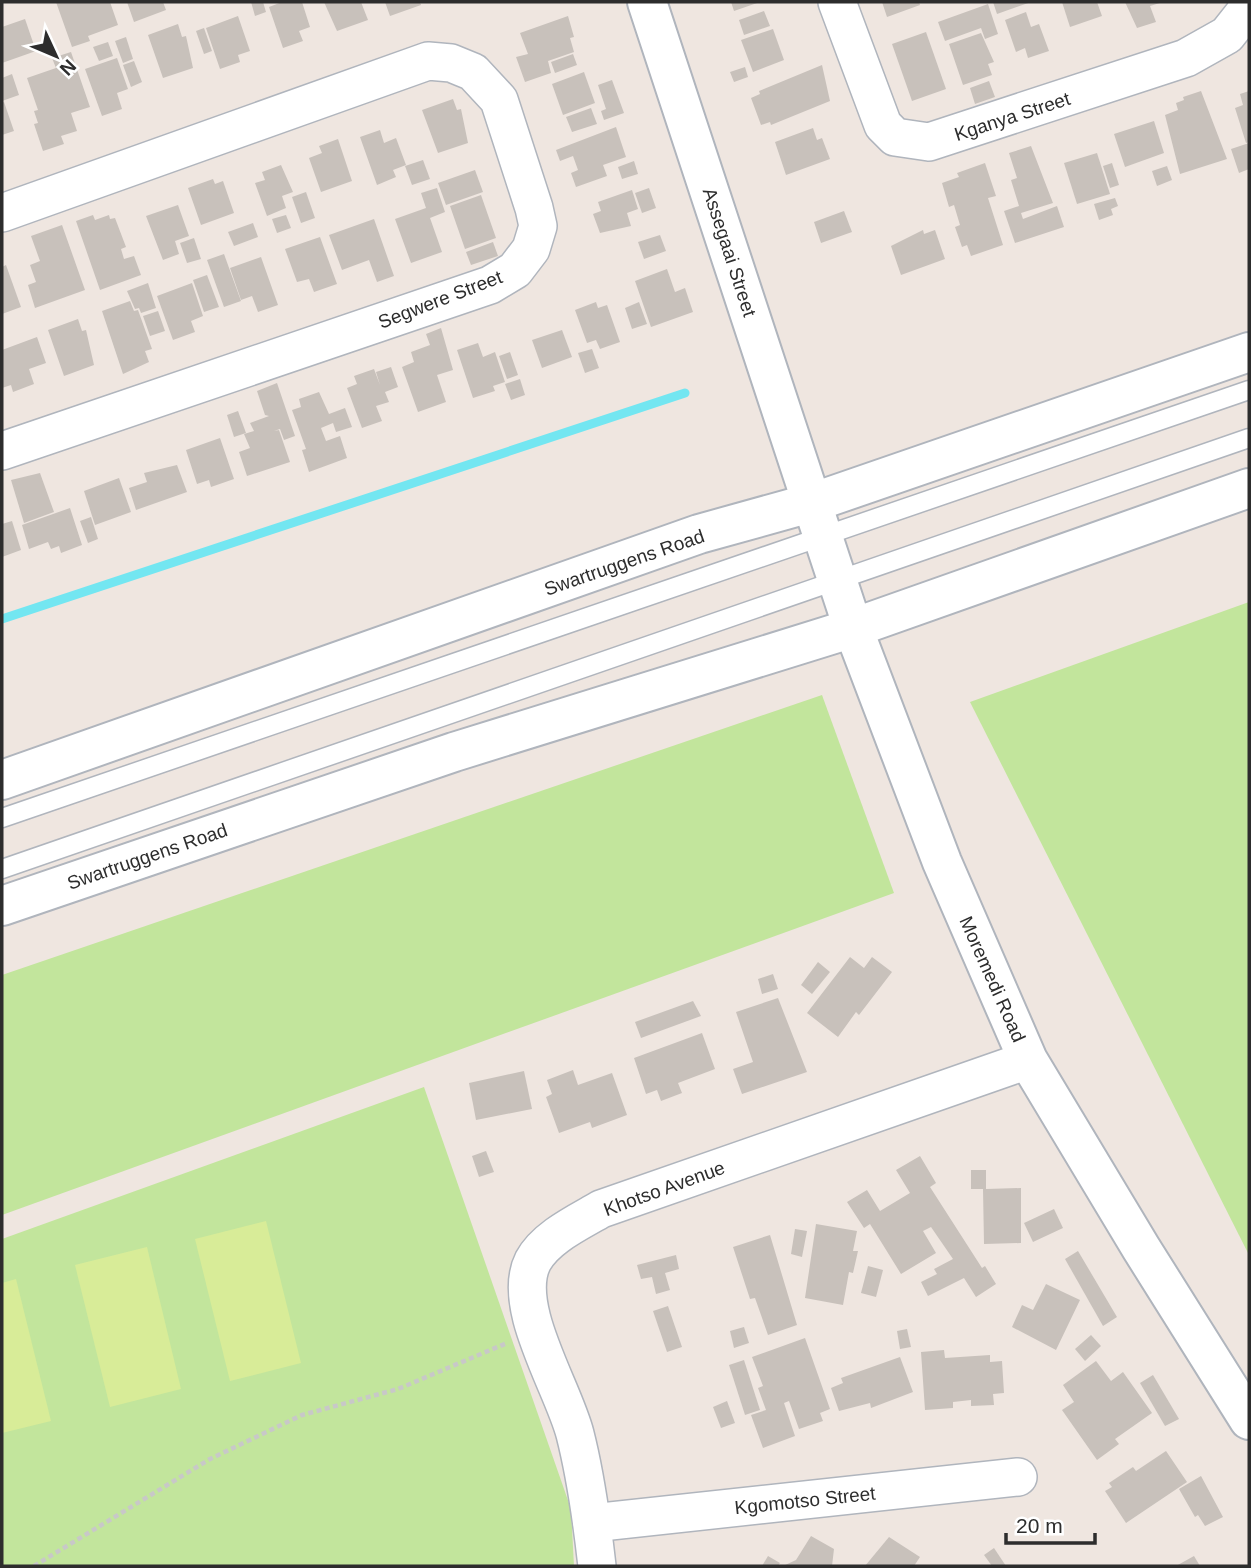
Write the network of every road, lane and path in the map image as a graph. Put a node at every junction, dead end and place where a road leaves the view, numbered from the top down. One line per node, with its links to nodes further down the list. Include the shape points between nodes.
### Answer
1 (647, 2): 10 (main road, Assegaai Street)
2 (837, 2): 3 (street, Kganya Street, via 883,125 895,137 929,142 1186,58 1227,35 1246,11)
3 (1247, 2)
4 (2, 213): 8 (street, Segwere Street, via 428,61 451,63 473,72 499,100 538,226 531,249 515,270 490,285)
5 (1249, 352): 10 (main road, Swartruggens Road)
6 (1249, 390): 10 (lane)
7 (1249, 438): 11 (lane)
8 (2, 451)
9 (1249, 488): 12 (main road, Swartruggens Road)
10 (819, 519): 11 (main road, Moremedi Road); 13 (main road, Swartruggens Road, via 699,534); 14 (lane)
11 (838, 580): 12 (main road, Moremedi Road); 15 (lane)
12 (853, 628): 16 (main road, Swartruggens Road, via 454,752); 17 (main road, Moremedi Road, via 942,862)
13 (2, 780)
14 (2, 818)
15 (2, 869)
16 (2, 906)
17 (1028, 1060): 18 (street, Khotso Avenue, via 601,1209 545,1245 533,1261 526,1287); 19 (main road, Moremedi Road)
18 (537, 1331): 21 (street, Khotso Avenue, via 575,1433); 22 (path, via 398,1389 302,1415 210,1459)
19 (1249, 1420)
20 (1018, 1477): 21 (street, Kgomotso Street)
21 (592, 1523): 23 (street, Khotso Avenue)
22 (34, 1566)
23 (597, 1566)

